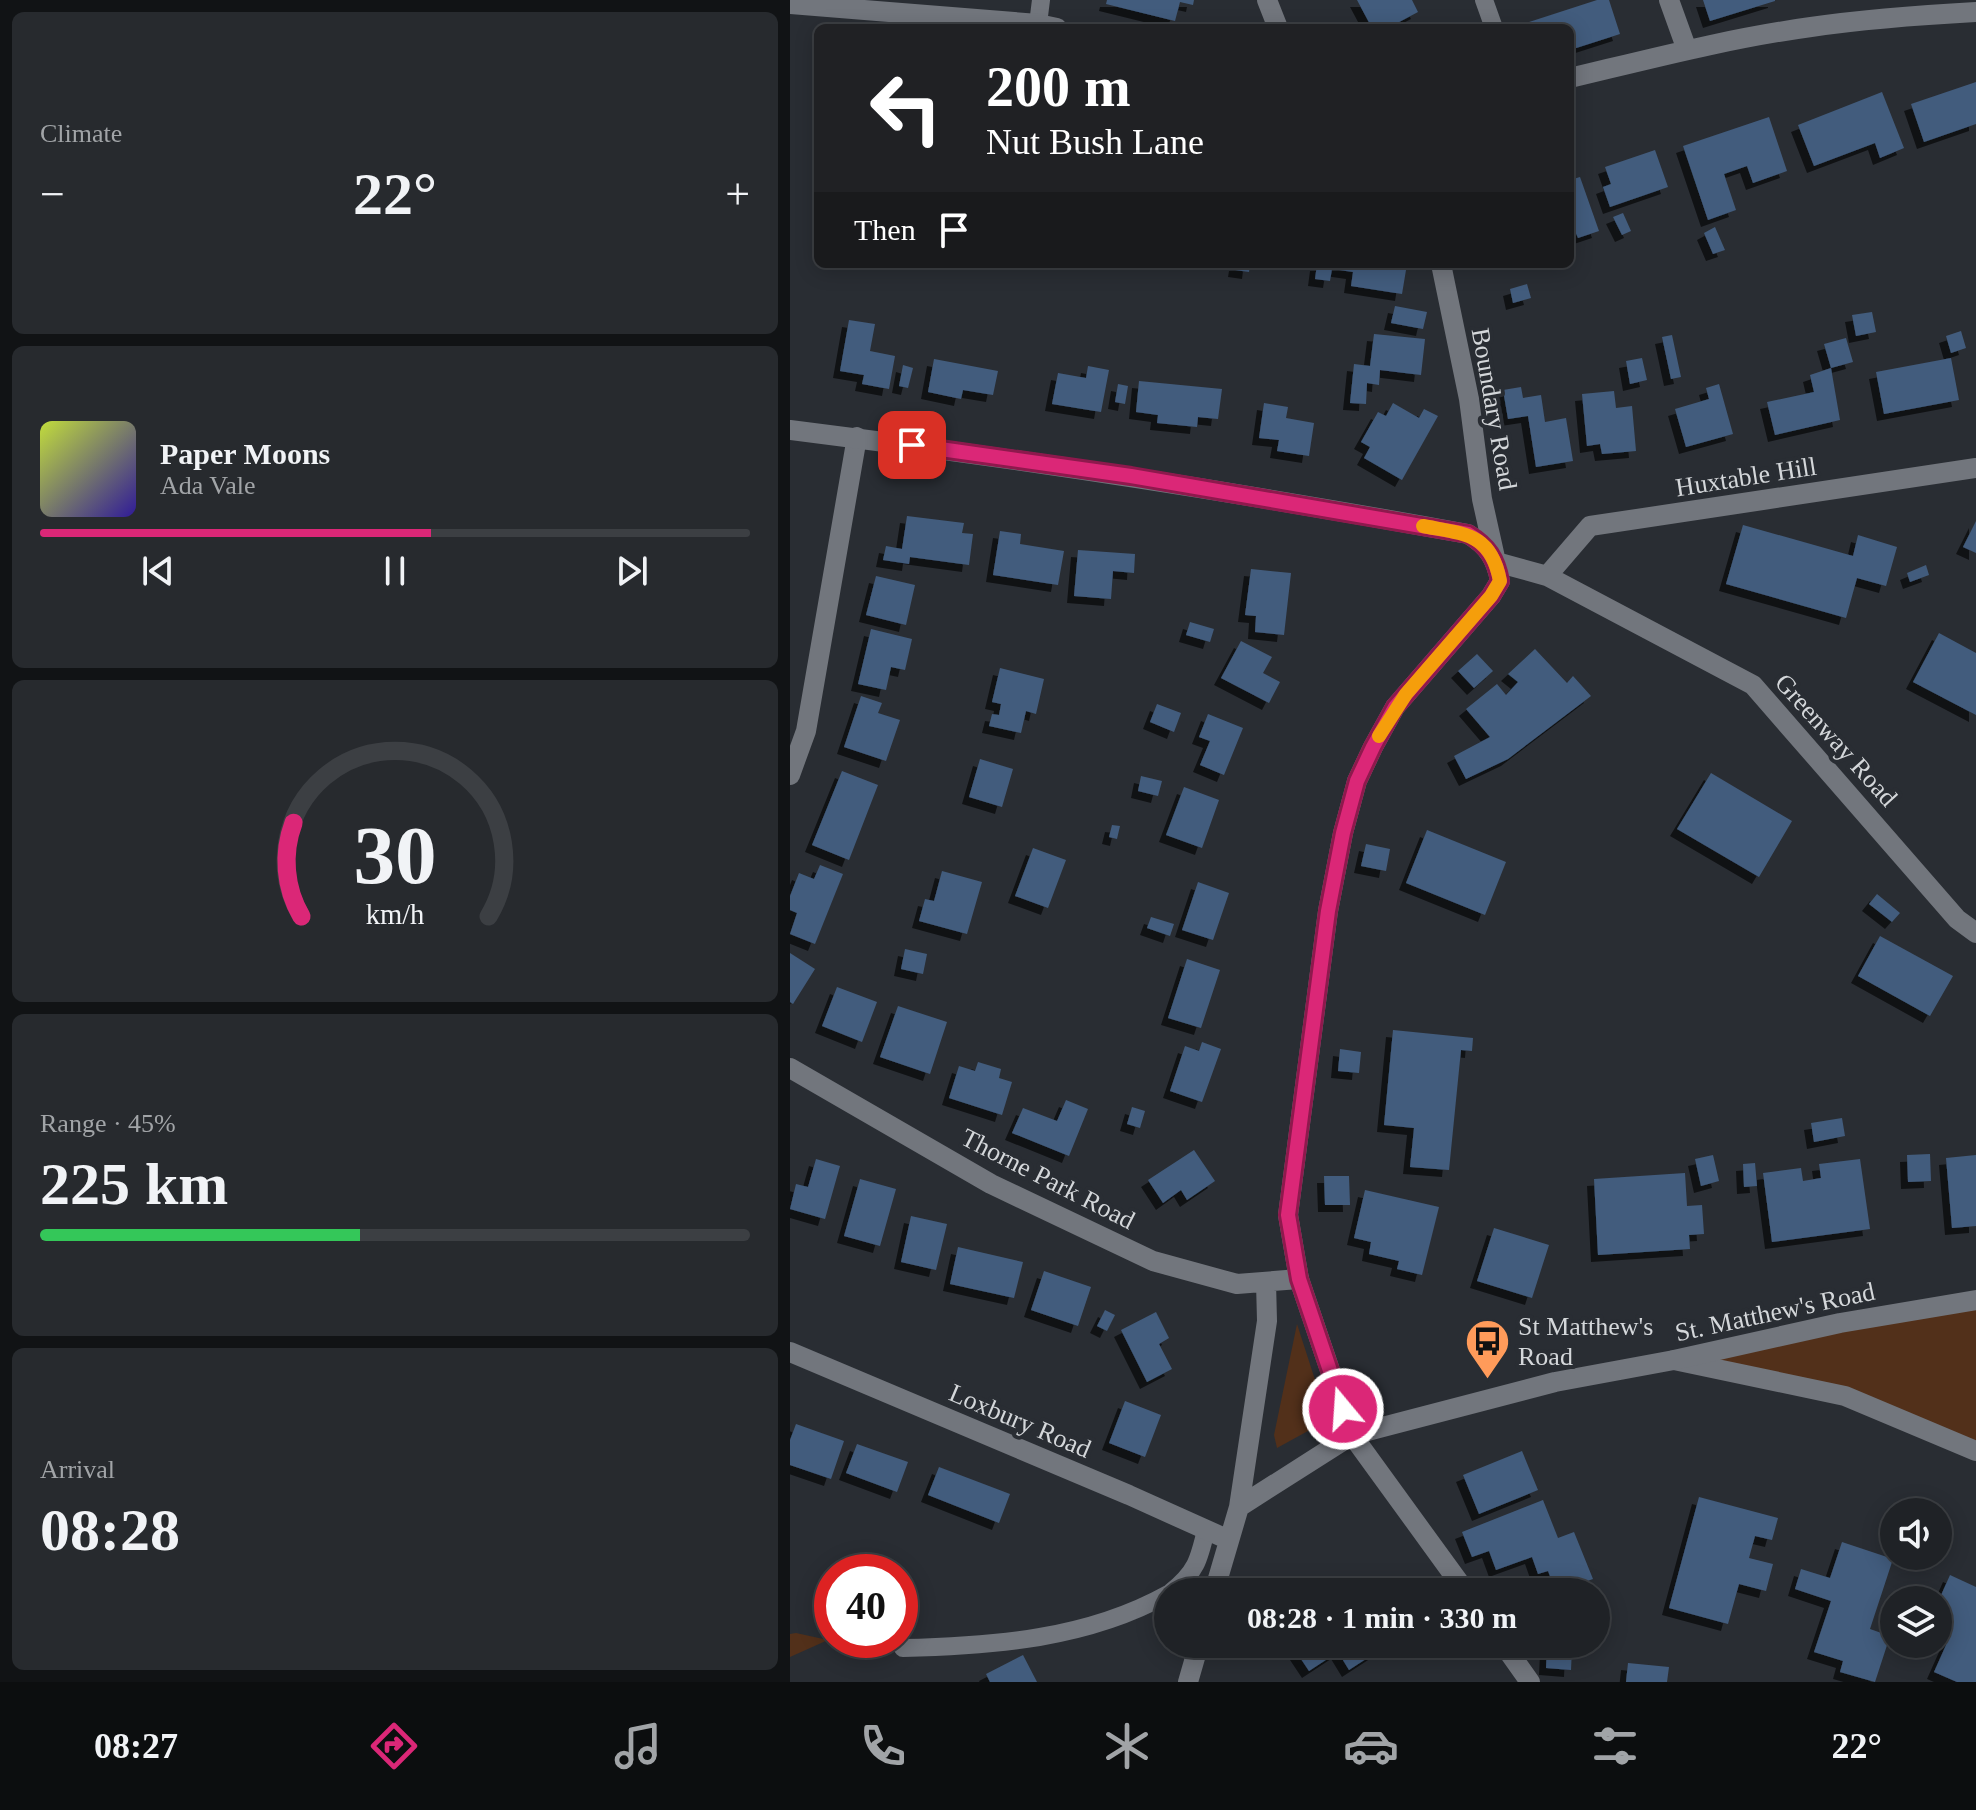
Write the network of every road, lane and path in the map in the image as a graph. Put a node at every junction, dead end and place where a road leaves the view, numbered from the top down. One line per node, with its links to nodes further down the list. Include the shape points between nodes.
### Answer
1 (1041, 0): 9 (lane)
2 (1267, 0): 10 (street)
3 (1484, 0): 11 (lane)
4 (1669, 0): 12 (street)
5 (790, 4): 6 (street)
6 (856, 5): 8 (street)
7 (1976, 12): 12 (street, via 1808,27)
8 (1030, 24)
9 (1047, 24)
10 (1276, 24)
11 (1493, 24)
12 (1687, 50): 13 (street)
13 (1574, 77)
14 (1442, 268): 18 (street, Boundary Road)
15 (790, 430): 16 (street)
16 (857, 437): 18 (street, via 1103,471 1468,534 1483,543); 20 (street, via 806,731)
17 (1976, 468): 19 (street, Huxtable Hill, via 1590,526)
18 (1496, 562): 19 (street, Greenway Road); 23 (street, via 1500,581 1491,596 1395,707 1357,781 1328,911 1288,1215)
19 (1547, 576): 21 (street, Greenway Road, via 1753,685 1957,919)
20 (790, 775)
21 (1976, 933)
22 (790, 1068): 24 (street, Thorne Park Road, via 991,1184 1153,1261 1237,1284)
23 (1299, 1279): 24 (street, Thorne Park Road); 28 (street)
24 (1266, 1282): 30 (street, via 1267,1321)
25 (1976, 1300): 27 (street, St. Matthew's Road)
26 (790, 1352): 31 (street, Loxbury Road)
27 (1674, 1360): 28 (street, St. Matthew's Road, via 1555,1382); 29 (street, via 1845,1396)
28 (1352, 1435): 30 (street, St. Matthew's Road); 35 (street)
29 (1976, 1451)
30 (1239, 1507): 32 (street)
31 (1206, 1530): 32 (street, Loxbury Road); 33 (lane, via 1197,1565)
32 (1229, 1540): 34 (street)
33 (1188, 1578)
34 (1218, 1578)
35 (1456, 1578)
36 (1154, 1600): 37 (lane, via 1112,1620 1031,1639)
37 (918, 1648)
38 (1195, 1658): 40 (street)
39 (1513, 1658): 41 (street)
40 (1188, 1682)
41 (1530, 1682)

